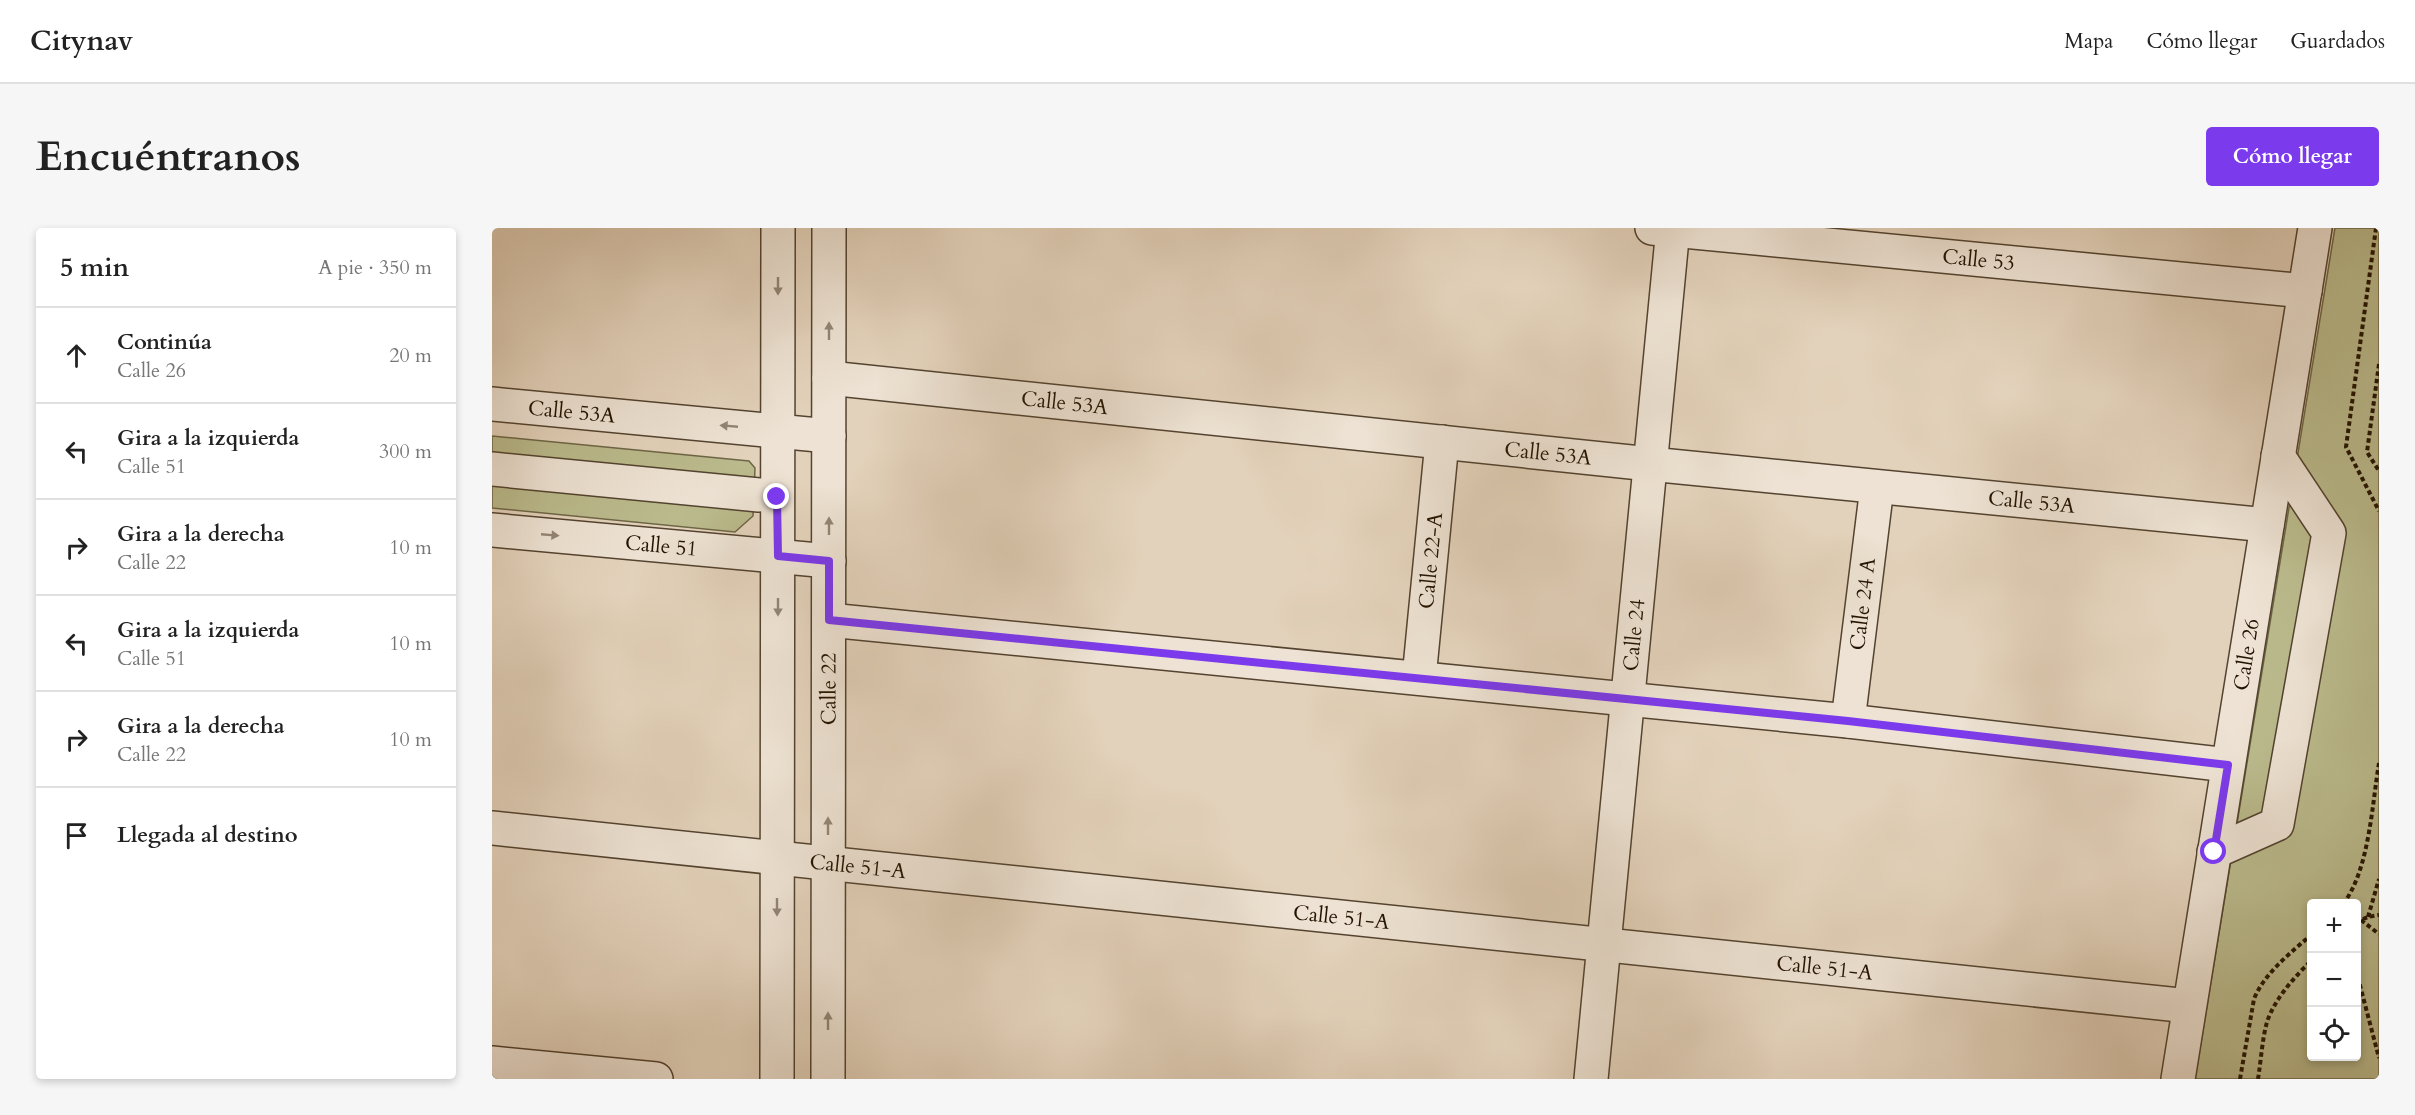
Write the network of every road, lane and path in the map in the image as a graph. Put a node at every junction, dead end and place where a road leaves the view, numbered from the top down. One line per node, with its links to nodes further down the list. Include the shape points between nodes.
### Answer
1 (778, 228): 10 (street, one-way to 10)
2 (830, 228): 8 (street, Calle 22, one-way to 2)
3 (2315, 228): 6 (street, Calle 26)
4 (2376, 228): 19 (path, via 2346,447)
5 (1666, 229): 6 (street, Calle 53); 14 (street, Calle 24)
6 (2305, 291): 13 (street, Calle 26)
7 (2379, 364): 16 (path, via 2367,452)
8 (829, 378): 11 (street, Calle 22); 12 (street, Calle 53A)
9 (492, 404): 10 (street, Calle 53A, one-way to 9)
10 (778, 431): 11 (street, Calle 53A); 22 (street)
11 (829, 436): 23 (street, Calle 22, one-way to 11)
12 (1442, 442): 14 (street, Calle 53A); 25 (street, Calle 22-A)
13 (2278, 456): 20 (street, Calle 26); 31 (street, via 2329,533 2277,824)
14 (1650, 464): 17 (street, Calle 53A); 26 (street, Calle 24)
15 (492, 469): 18 (street)
16 (2379, 471)
17 (1877, 487): 20 (street, Calle 53A); 27 (street, Calle 24 A)
18 (759, 495)
19 (2379, 511)
20 (2267, 525): 29 (street, Calle 26)
21 (492, 530): 22 (street, Calle 51, one-way to 22)
22 (778, 556): 23 (street, Calle 51); 32 (street, one-way to 32)
23 (829, 561): 24 (street, Calle 22)
24 (829, 620): 25 (street); 33 (street, Calle 22, one-way to 24)
25 (1419, 678): 26 (street)
26 (1628, 698): 27 (street); 41 (street, Calle 24)
27 (1848, 721): 29 (street)
28 (2379, 763): 35 (path, via 2362,864)
29 (2228, 765): 31 (street, Calle 26)
30 (492, 828): 32 (street, Calle 51-A)
31 (2214, 852): 44 (street, Calle 26)
32 (777, 856): 33 (street, Calle 51-A); 48 (street, one-way to 48)
33 (828, 864): 41 (street, Calle 51-A); 49 (street, Calle 22, one-way to 33)
34 (2379, 879): 37 (path)
35 (2347, 899)
36 (2379, 915): 37 (path)
37 (2367, 916): 38 (path)
38 (2361, 920): 39 (path)
39 (2379, 934)
40 (2307, 939): 52 (path, via 2258,989)
41 (1604, 944): 44 (street, Calle 51-A); 50 (street, Calle 24)
42 (2307, 966): 53 (path, via 2283,994 2266,1024)
43 (2361, 989): 45 (path)
44 (2190, 1006): 51 (street, Calle 26)
45 (2379, 1058)
46 (492, 1063): 47 (street)
47 (656, 1079)
48 (777, 1079)
49 (828, 1079)
50 (1591, 1079)
51 (2178, 1079)
52 (2240, 1079)
53 (2258, 1079)

